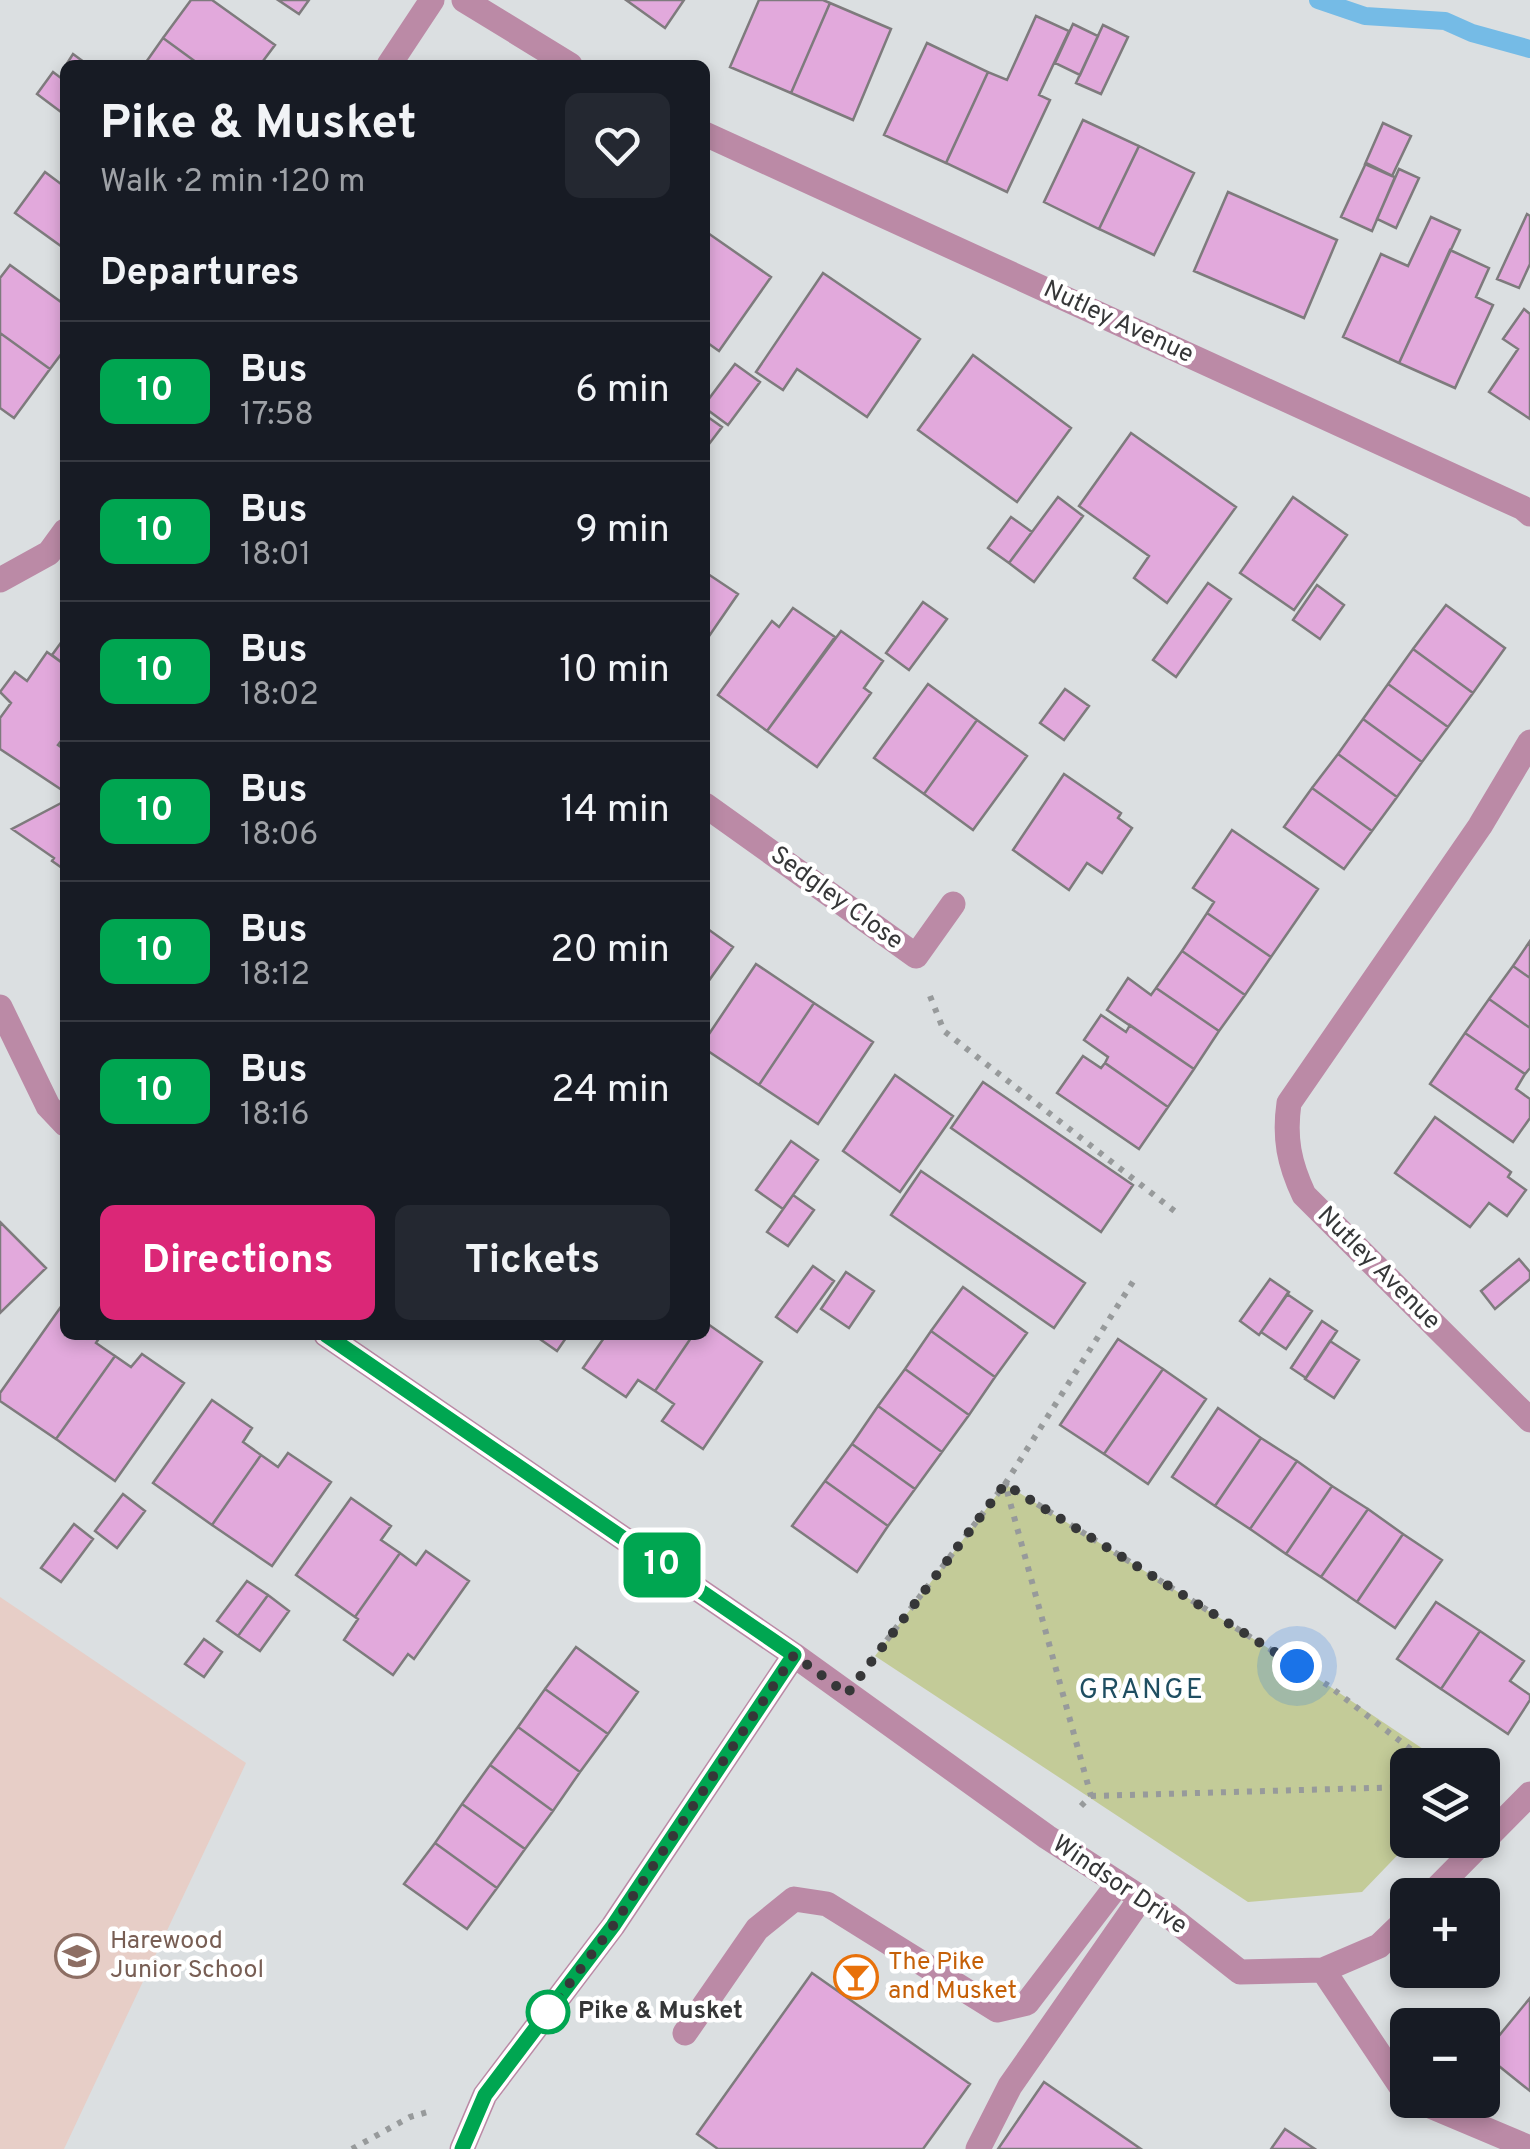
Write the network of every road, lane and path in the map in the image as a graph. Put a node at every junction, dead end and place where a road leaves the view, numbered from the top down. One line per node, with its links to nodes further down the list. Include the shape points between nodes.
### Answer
1 (432, 0): 3 (street)
2 (464, 0): 4 (street)
3 (392, 60)
4 (562, 60)
5 (710, 136): 6 (street, Nutley Avenue)
6 (1530, 514)
7 (60, 537): 8 (street, via 48,552)
8 (0, 580)
9 (1530, 742): 18 (street, Nutley Avenue, via 1480,826 1289,1103 1285,1134 1304,1195)
10 (710, 810): 12 (street, Sedgley Close)
11 (952, 904): 12 (street, Sedgley Close)
12 (916, 956): 15 (path, via 944,1031)
13 (0, 1007): 14 (street)
14 (60, 1119)
15 (1177, 1213)
16 (1134, 1280): 19 (path)
17 (333, 1340): 20 (street, Windsor Drive)
18 (1530, 1420)
19 (1005, 1484): 21 (path); 22 (path, via 1329,1686); 25 (path)
20 (794, 1655): 21 (street, Windsor Drive); 34 (street, via 613,1926)
21 (847, 1694): 26 (street, Windsor Drive)
22 (1409, 1748)
23 (1390, 1788): 25 (path)
24 (1530, 1794): 27 (street)
25 (1091, 1796): 26 (path)
26 (1047, 1838): 28 (street, Windsor Drive)
27 (1447, 1878)
28 (1118, 1884): 29 (street, Windsor Drive); 32 (street, via 1026,2003 997,2010 827,1904 794,1899 757,1929)
29 (1141, 1898): 31 (street, Windsor Drive, via 1240,1972); 39 (street, via 1010,2086)
30 (1390, 1935): 31 (street, Windsor Drive)
31 (1323, 1970): 33 (street)
32 (685, 2033)
33 (1390, 2069)
34 (485, 2095): 37 (path, via 410,2117); 38 (street)
35 (1459, 2118): 36 (street)
36 (1530, 2148)
37 (352, 2149)
38 (462, 2149)
39 (978, 2149)

